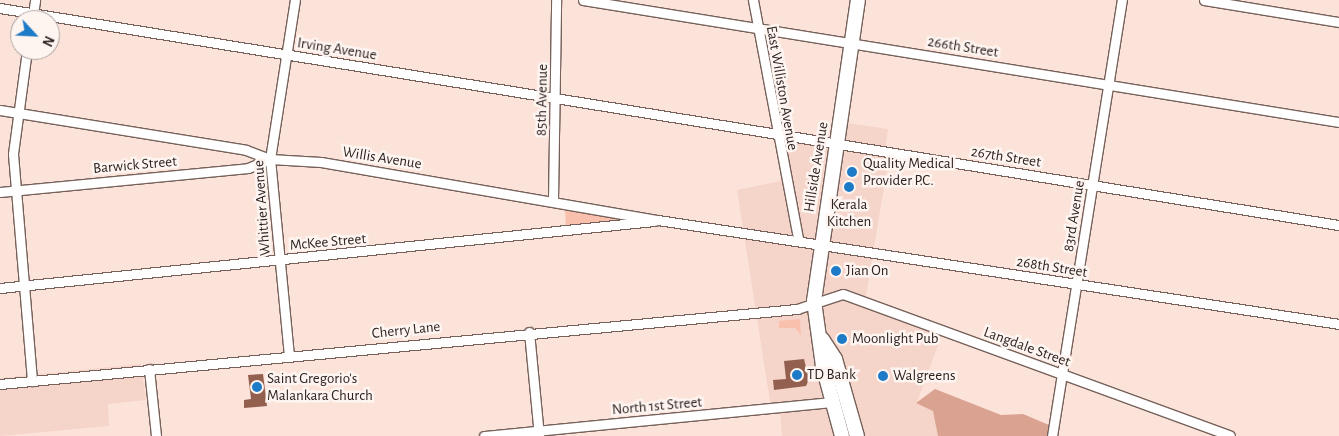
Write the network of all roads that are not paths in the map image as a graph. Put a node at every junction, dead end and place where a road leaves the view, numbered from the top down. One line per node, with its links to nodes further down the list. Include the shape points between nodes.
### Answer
1 (295, 0): 12 (street, Whittier Avenue)
2 (556, 0): 15 (street, 85th Avenue)
3 (583, 0): 10 (street, 266th Street)
4 (753, 0): 10 (street, East Williston Avenue)
5 (858, 0): 11 (main road, Hillside Avenue)
6 (1122, 0): 14 (street, 83rd Avenue)
7 (1204, 0): 9 (street)
8 (60, 20): 12 (street, Irving Avenue)
9 (1339, 22)
10 (757, 28): 11 (street, 266th Street); 20 (street, East Williston Avenue)
11 (852, 43): 14 (street, 266th Street); 21 (main road, Hillside Avenue)
12 (286, 54): 15 (street, Irving Avenue); 22 (street, Whittier Avenue)
13 (25, 60): 17 (street)
14 (1109, 85): 19 (street, 266th Street); 23 (street, 83rd Avenue)
15 (556, 98): 18 (street, Irving Avenue); 26 (street, 85th Avenue)
16 (0, 110): 17 (street, Willis Avenue)
17 (17, 113): 22 (street, Willis Avenue, via 246,150); 24 (street, via 13,154)
18 (670, 116): 20 (street, 267th Street)
19 (1339, 122)
20 (776, 133): 21 (street, 267th Street); 30 (street, East Williston Avenue)
21 (836, 143): 23 (street, 267th Street); 31 (main road, Hillside Avenue)
22 (270, 159): 24 (street, Barwick Street, via 248,168); 26 (street, Willis Avenue, via 321,162); 32 (street, Whittier Avenue)
23 (1092, 185): 28 (street, 267th Street); 33 (street, 83rd Avenue)
24 (16, 190): 25 (street, Barwick Street); 34 (street)
25 (0, 192)
26 (553, 200): 27 (street, Willis Avenue)
27 (658, 220): 29 (street, Willis Avenue); 32 (street, McKee Street)
28 (1339, 225)
29 (761, 233): 30 (street, 268th Street)
30 (798, 239): 31 (street, 268th Street)
31 (820, 243): 33 (street, 268th Street); 36 (main road, Hillside Avenue)
32 (280, 260): 34 (street, McKee Street); 40 (street, Whittier Avenue)
33 (1076, 284): 37 (street, 268th Street); 42 (street, 83rd Avenue)
34 (24, 286): 35 (street, McKee Street); 43 (street)
35 (0, 288)
36 (814, 301): 38 (street, Cherry Lane, via 797,309); 39 (main road, Hillside Avenue); 42 (street, Langdale Street, via 843,294)
37 (1339, 324)
38 (529, 332): 40 (street, Cherry Lane); 46 (street)
39 (822, 338): 45 (main road, Hillside Avenue); 50 (main road, Hillside Avenue, via 835,359)
40 (289, 356): 41 (street, Cherry Lane)
41 (149, 370): 43 (street, Cherry Lane); 47 (street)
42 (1062, 374): 51 (street, 83rd Avenue); 52 (street, Langdale Street)
43 (32, 381): 44 (street, Cherry Lane)
44 (0, 384)
45 (832, 402): 46 (street, North 1st Street); 49 (main road, Hillside Avenue)
46 (539, 433): 48 (street, North 1st Street)
47 (156, 436)
48 (484, 436)
49 (842, 436)
50 (857, 436)
51 (1052, 436)
52 (1230, 436)

